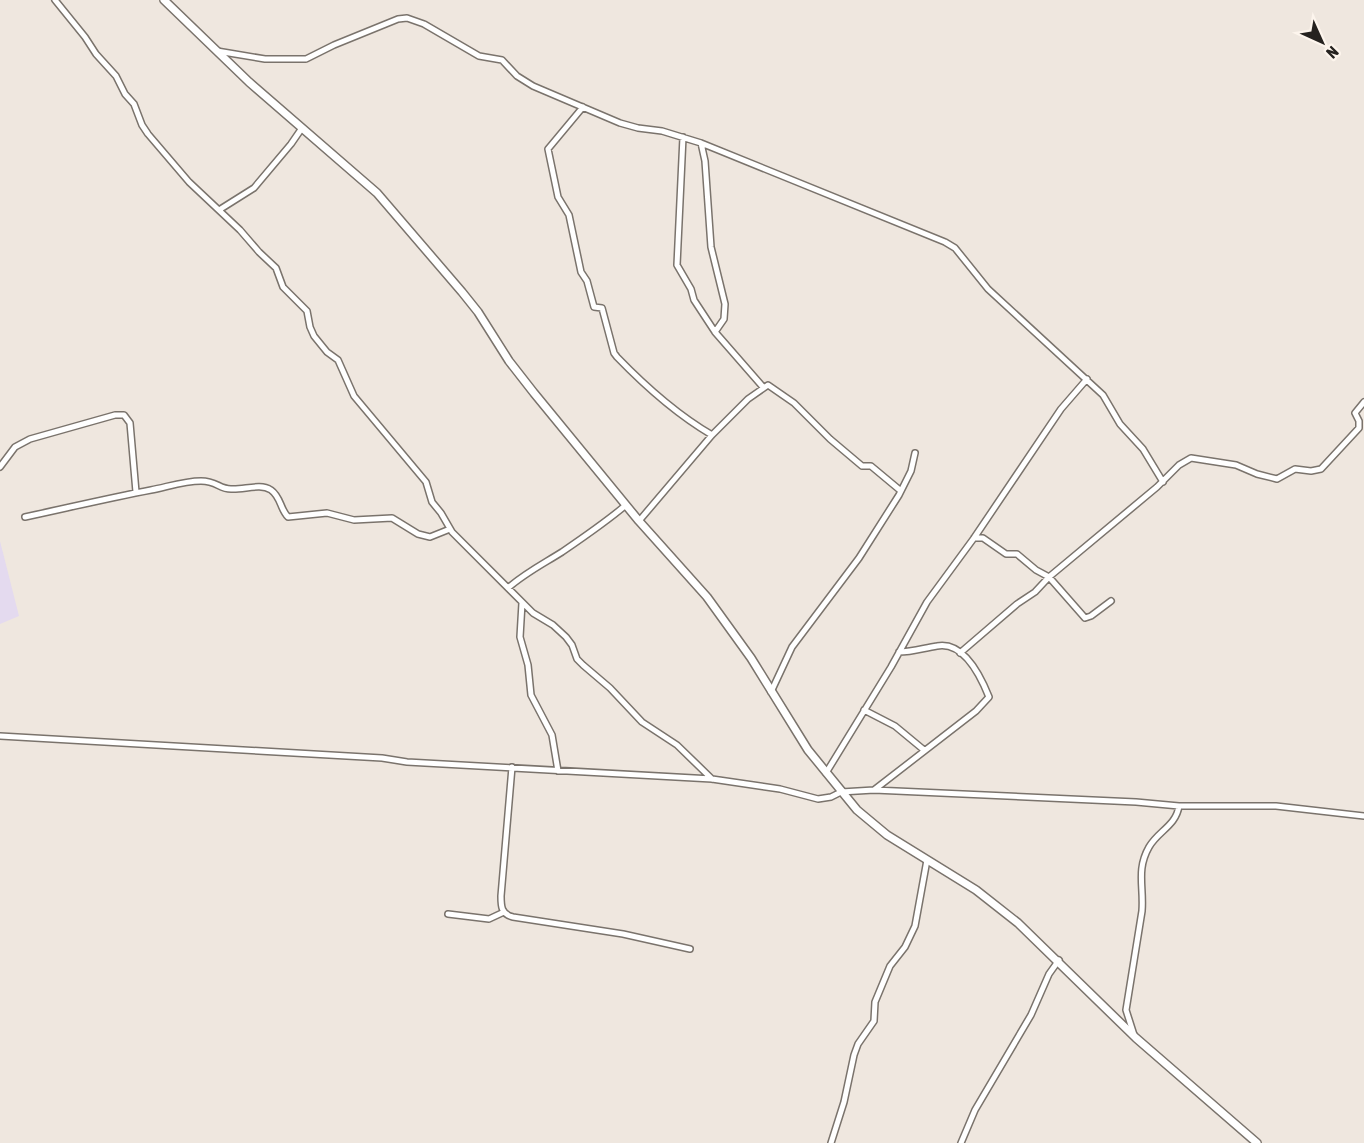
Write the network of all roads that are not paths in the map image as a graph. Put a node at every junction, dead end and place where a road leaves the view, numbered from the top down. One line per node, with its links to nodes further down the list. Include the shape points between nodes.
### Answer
1 (55, 0): 8 (street, via 116,76 136,107 144,129)
2 (164, 0): 3 (street)
3 (216, 51): 4 (street, via 265,59 306,59 402,18 424,24 479,56 502,60 533,86); 5 (street)
4 (583, 107): 6 (street, via 628,126); 13 (street, via 548,149 558,197 569,214 581,272 594,307 603,311 618,357 687,420)
5 (302, 128): 8 (street, via 254,188); 19 (street, via 377,193 473,306 509,361)
6 (683, 137): 7 (street); 9 (street, via 677,264)
7 (701, 143): 9 (street, via 711,247 725,304 724,319); 10 (street, via 951,245 988,289)
8 (219, 210): 22 (street, via 276,268 283,288 307,311 314,336 338,360 354,396 426,482 432,502)
9 (715, 332): 11 (street)
10 (1087, 380): 16 (street, via 1143,449); 23 (street, via 1061,408)
11 (763, 387): 13 (street); 17 (street, via 774,387 862,466 871,466)
12 (1364, 402): 16 (street, via 1355,413 1359,428 1321,469 1295,469 1281,478 1271,478 1236,465 1195,457 1179,465)
13 (712, 435): 21 (street)
14 (915, 453): 17 (street)
15 (0, 467): 18 (street, via 15,447 30,439 124,415 130,423)
16 (1162, 482): 24 (street)
17 (901, 491): 30 (street, via 859,558 792,647)
18 (136, 492): 20 (street); 22 (street, via 197,481 214,482 227,489 261,487 278,497 288,517 327,513 354,520 392,518 430,537)
19 (626, 505): 21 (street); 25 (street)
20 (25, 517)
21 (639, 521): 30 (street, via 707,597)
22 (450, 529): 25 (street)
23 (974, 538): 24 (street, via 983,538 1006,554 1017,554); 28 (street, via 927,602)
24 (1049, 577): 26 (street, via 1085,618); 29 (street)
25 (508, 588): 27 (street)
26 (1111, 601)
27 (522, 603): 35 (street, via 520,638 531,695 552,735); 37 (street, via 566,637 577,659 642,722 677,745)
28 (899, 652): 29 (street, via 941,645); 31 (street)
29 (960, 653): 33 (street, via 980,676 989,697)
30 (771, 692): 36 (street)
31 (864, 710): 33 (street, via 895,726); 36 (street)
32 (0, 736): 34 (street)
33 (924, 750): 38 (street)
34 (512, 767): 35 (street); 43 (street, via 501,896)
35 (558, 771): 37 (street)
36 (826, 773): 39 (street)
37 (712, 779): 39 (street, via 818,799)
38 (874, 790): 39 (street); 40 (street)
39 (842, 792): 42 (street, via 877,828)
40 (1179, 806): 41 (street, via 1276,806); 47 (street, via 1170,826 1149,847 1140,873 1142,911 1126,1010)
41 (1364, 816)
42 (927, 860): 46 (street, via 998,906); 48 (street, via 915,926 890,966 875,1002 874,1021 858,1044)
43 (504, 912): 44 (street, via 489,919); 45 (street, via 513,917)
44 (448, 914)
45 (690, 949)
46 (1059, 960): 47 (street); 49 (street, via 975,1110)
47 (1134, 1035): 50 (street)
48 (831, 1143)
49 (961, 1143)
50 (1257, 1143)

